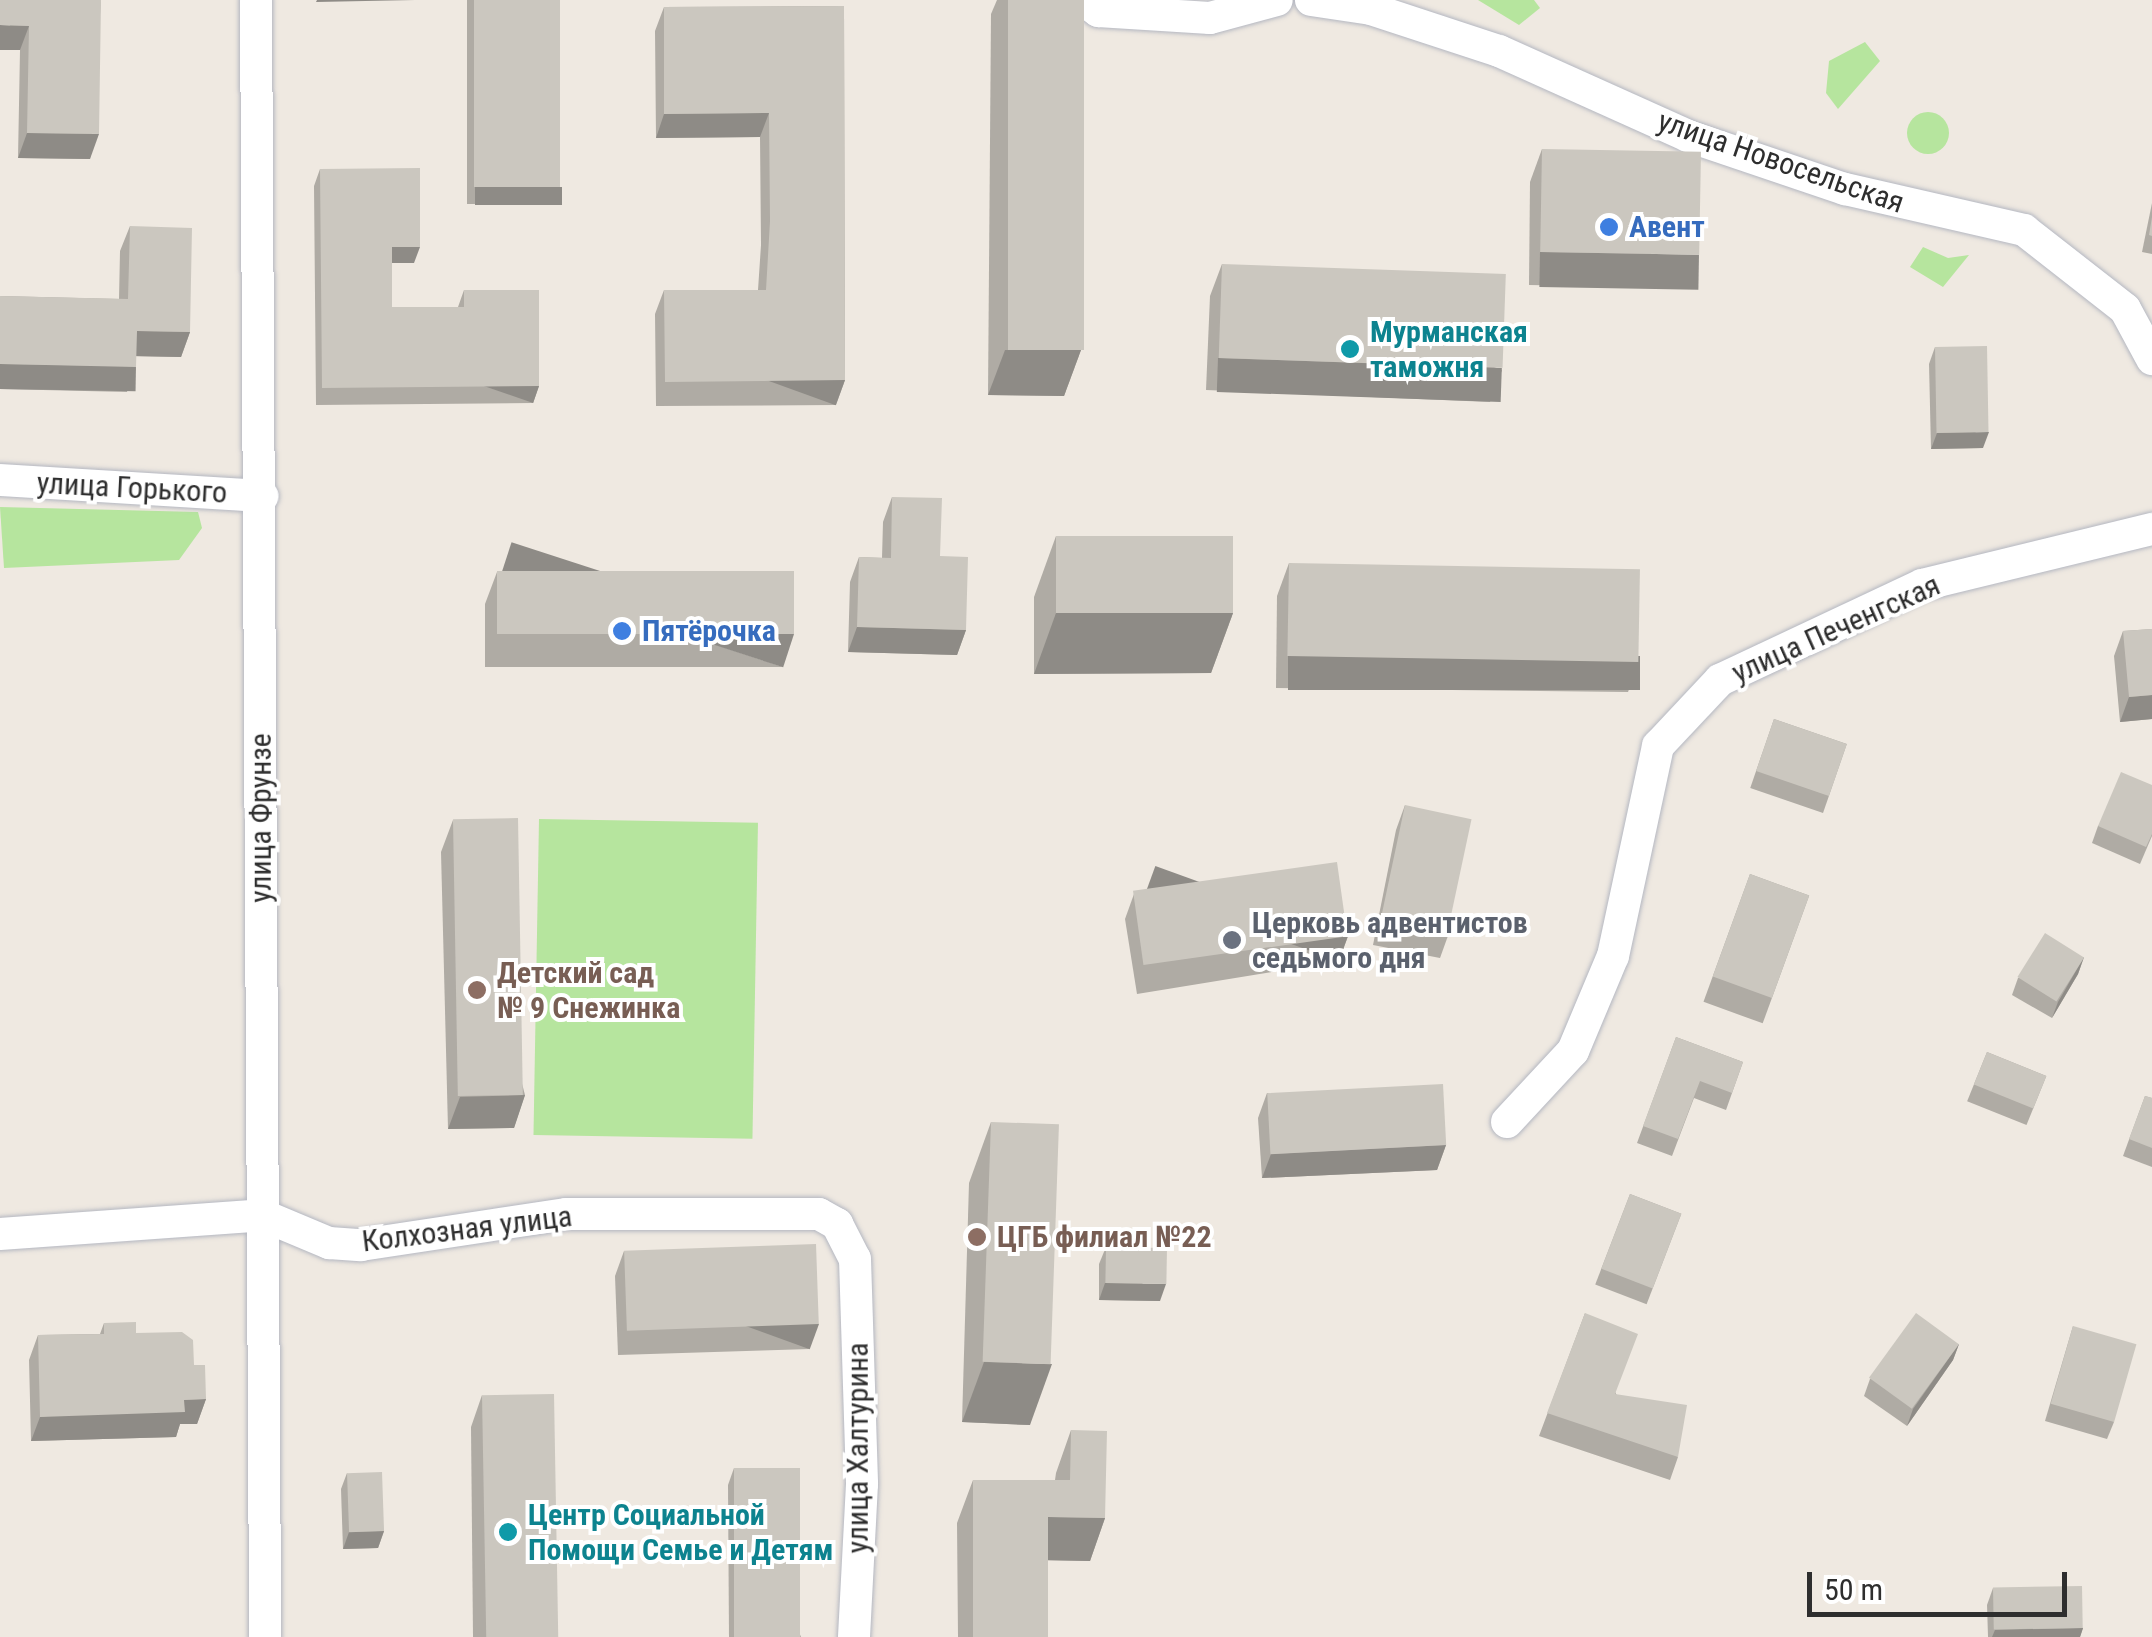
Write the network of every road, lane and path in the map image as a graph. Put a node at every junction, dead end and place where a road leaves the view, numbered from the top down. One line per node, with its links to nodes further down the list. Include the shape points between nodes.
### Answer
1 (256, 0): 8 (street, улица Фрунзе)
2 (1083, 0): 5 (street, via 1098,10)
3 (1277, 0): 5 (street)
4 (1311, 0): 6 (street, улица Новосельская, via 1372,9 1499,52 1688,136 1845,189 2024,230 2124,309)
5 (1214, 9)
6 (2152, 358)
7 (0, 480): 8 (street, улица Горького)
8 (263, 496): 11 (street, улица Фрунзе)
9 (2152, 529): 10 (street, улица Печенгская, via 1922,585 1720,680 1658,746 1613,956 1573,1052)
10 (1506, 1122)
11 (262, 1215): 12 (street, Колхозная улица); 13 (street, Колхозная улица, via 329,1243 362,1245 566,1214 819,1214 837,1224); 14 (street, улица Фрунзе)
12 (0, 1234)
13 (856, 1259): 15 (street, улица Халтурина, via 862,1484)
14 (266, 1637)
15 (854, 1637)

